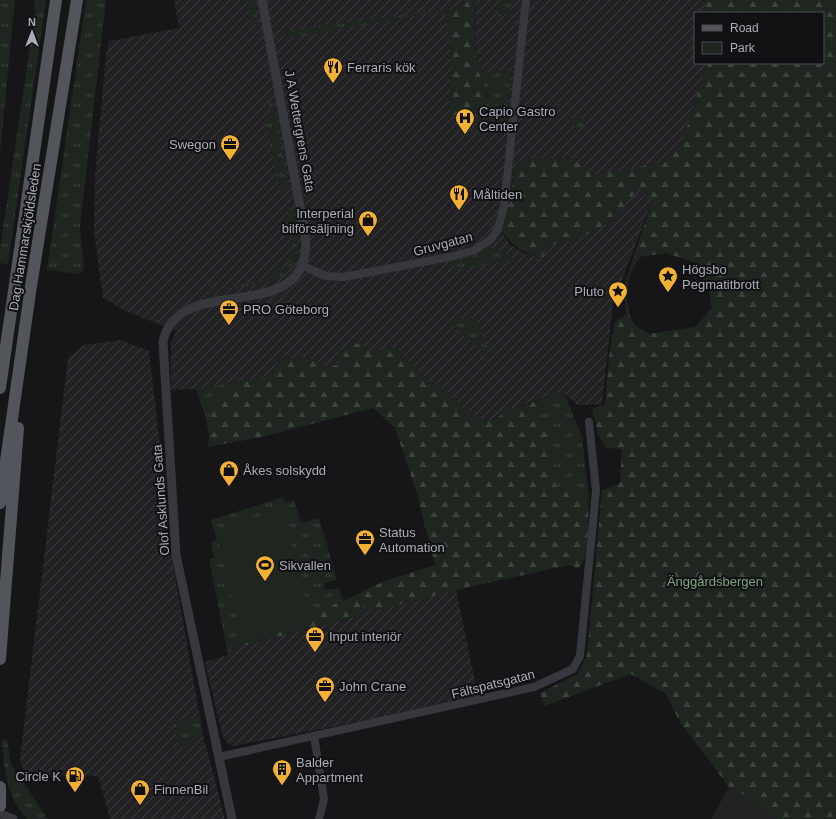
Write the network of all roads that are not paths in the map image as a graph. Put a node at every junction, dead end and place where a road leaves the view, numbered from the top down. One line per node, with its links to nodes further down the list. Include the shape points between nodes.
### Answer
1 (56, 0): 7 (main road, Dag Hammarskjöldsleden)
2 (77, 0): 6 (main road, Dag Hammarskjöldsleden)
3 (262, 0): 5 (street, J A Wettergrens Gata, via 306,234 307,249)
4 (526, 0): 5 (street, Gruvgatan, via 504,206 498,229 491,239 475,250 454,256 363,275 326,276)
5 (303, 266): 14 (street, Olof Asklunds Gata, via 296,276 282,287 266,293 195,307 182,314 165,336 176,555)
6 (32, 286): 11 (main road, Dag Hammarskjöldsleden); 12 (main road)
7 (13, 292): 8 (main road); 9 (main road, Dag Hammarskjöldsleden)
8 (0, 358)
9 (0, 388)
10 (589, 422): 13 (street, Fältspatsgatan, via 596,490 580,656 573,669 534,687)
11 (0, 504)
12 (0, 659)
13 (314, 736): 14 (street, Fältspatsgatan); 19 (street, via 324,799)
14 (219, 757): 18 (street, Olof Asklunds Gata)
15 (0, 787): 16 (main road)
16 (2, 813): 17 (street)
17 (13, 819)
18 (232, 819)
19 (319, 819)

